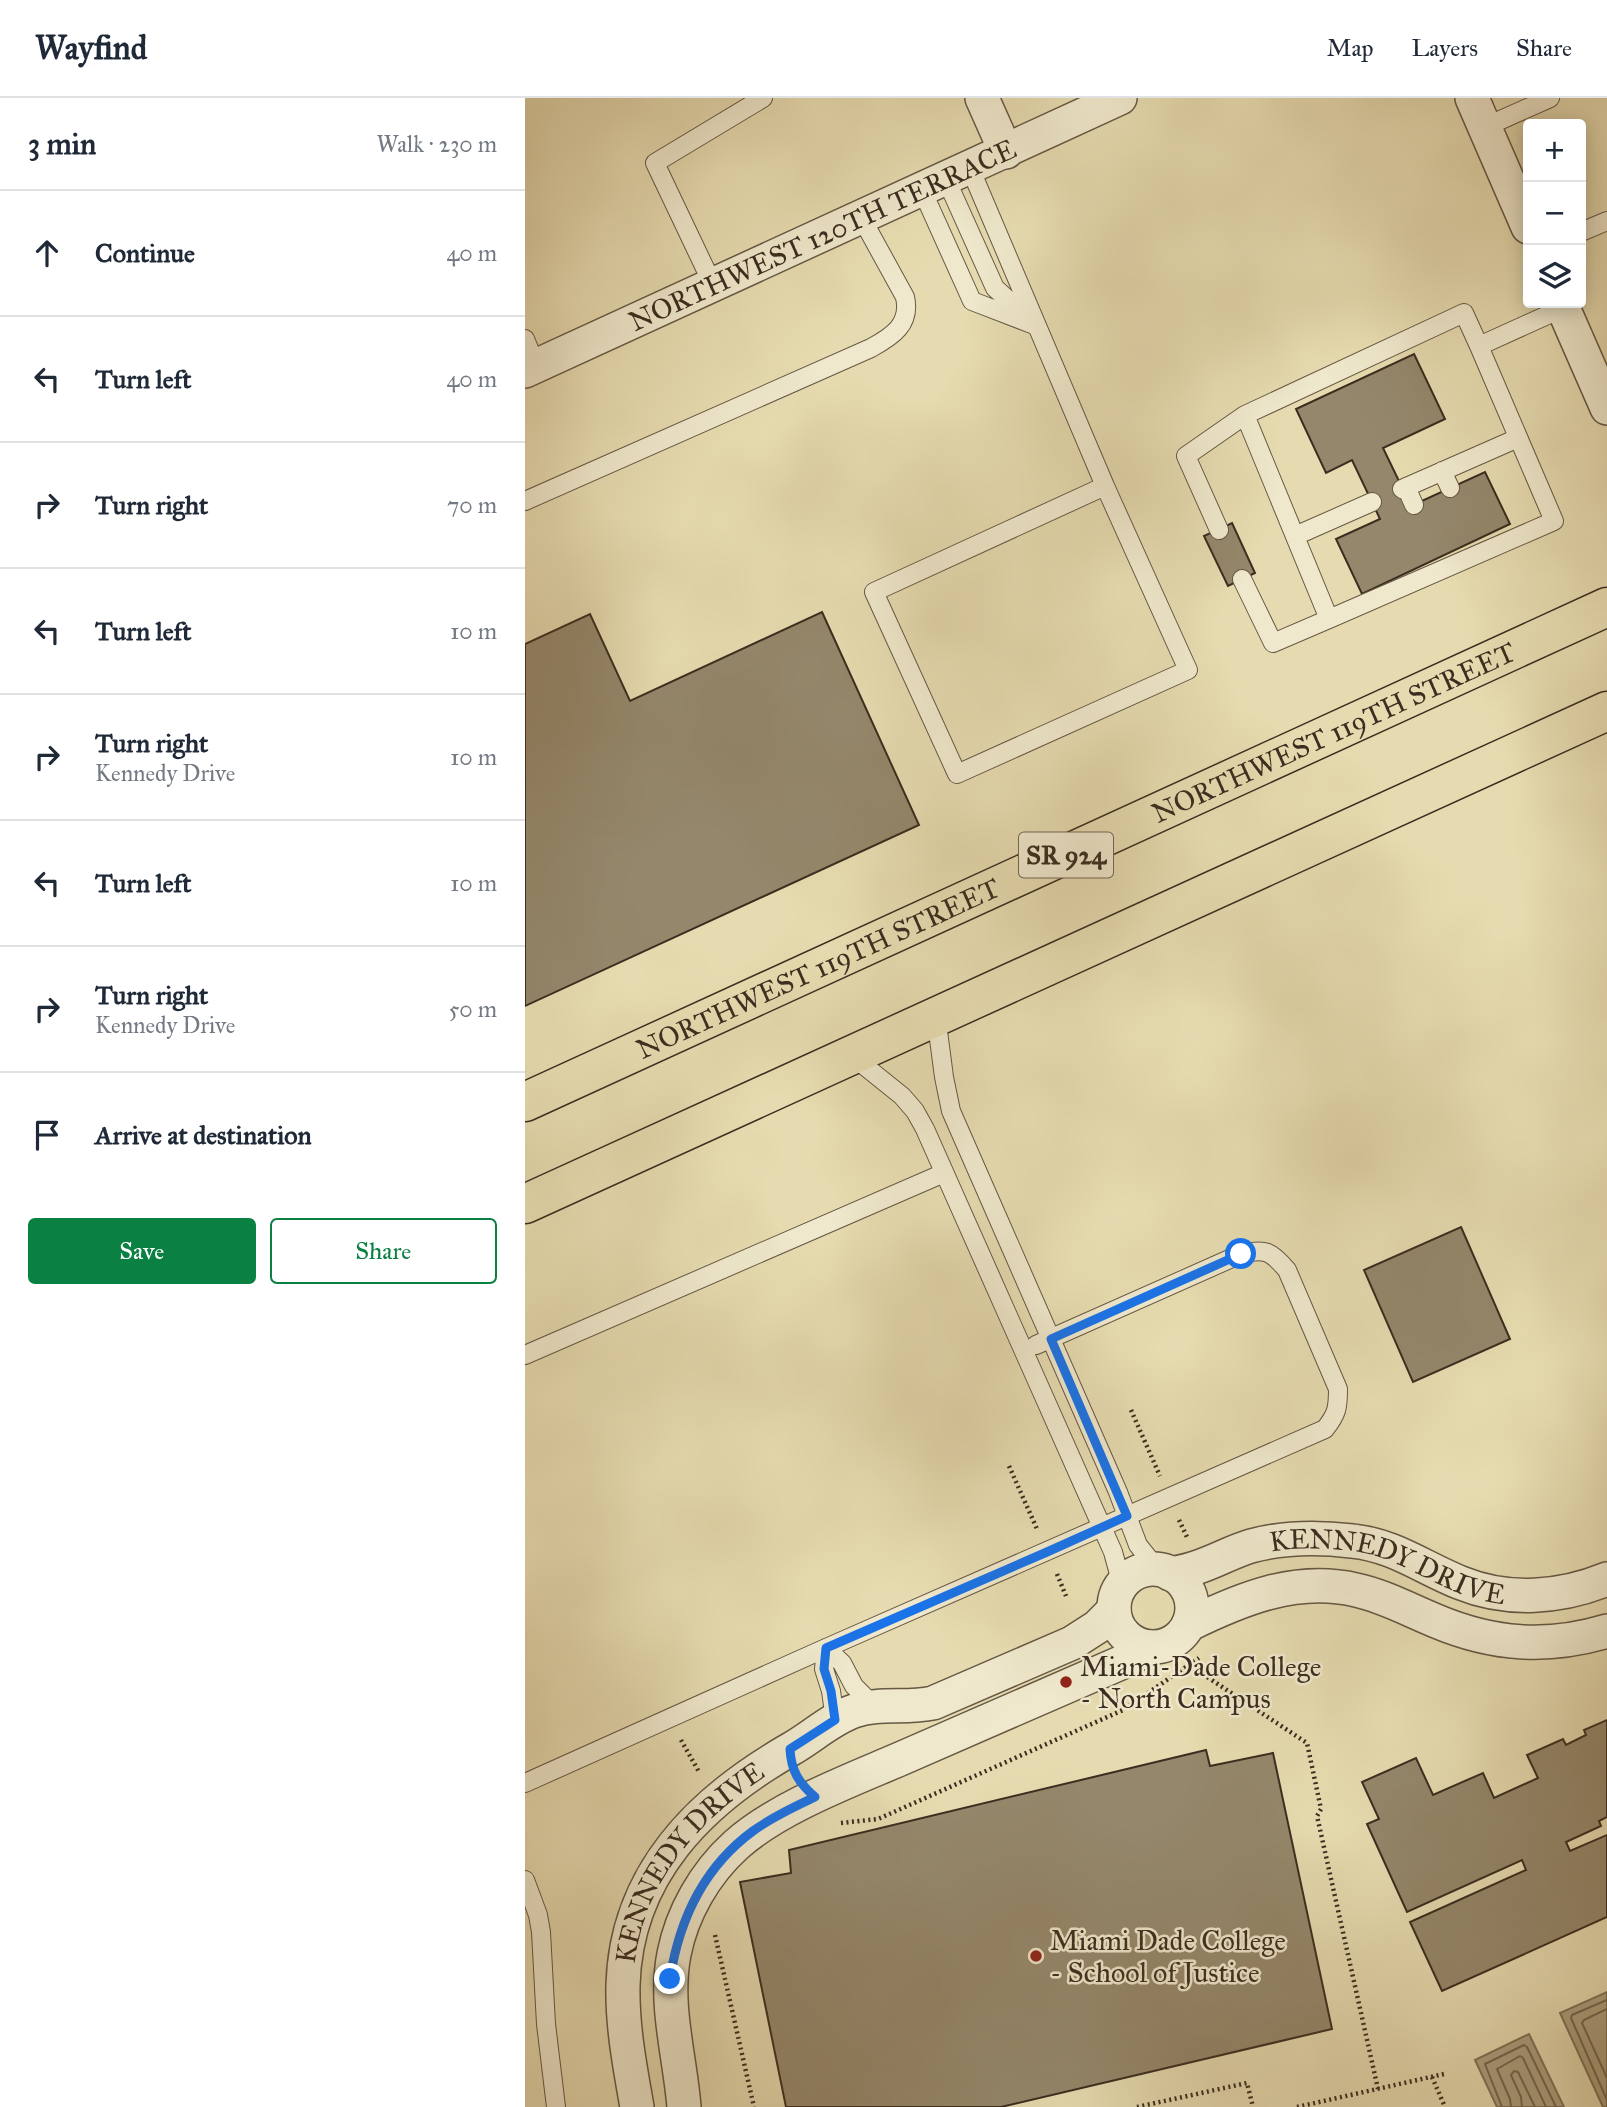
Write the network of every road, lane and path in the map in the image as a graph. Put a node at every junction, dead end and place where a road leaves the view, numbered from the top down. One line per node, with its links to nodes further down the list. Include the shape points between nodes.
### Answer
1 (763, 98): 12 (lane, via 655,163)
2 (982, 98): 6 (street)
3 (1120, 98): 6 (street, NORTHWEST 120TH TERRACE)
4 (1550, 98): 5 (lane)
5 (1479, 113): 8 (street)
6 (1006, 152): 7 (street, NORTHWEST 120TH TERRACE)
7 (946, 179): 9 (street, NORTHWEST 120TH TERRACE); 15 (lane); 15 (lane, via 995,288); 15 (lane, via 972,301)
8 (1523, 215)
9 (862, 217): 12 (street, NORTHWEST 120TH TERRACE); 24 (lane, via 908,311 888,339)
10 (1607, 221): 11 (lane)
11 (1586, 230)
12 (713, 285): 17 (street, NORTHWEST 120TH TERRACE)
13 (1556, 308): 16 (lane)
14 (1563, 308): 18 (street)
15 (1037, 326): 22 (lane)
16 (1479, 346): 19 (lane, via 1464,313); 20 (lane)
17 (529, 359)
18 (1607, 408)
19 (1245, 415): 27 (lane, via 1186,456); 28 (lane)
20 (1518, 438): 21 (lane); 31 (lane, via 1554,522 1478,547)
21 (1442, 471): 23 (lane); 25 (lane, via 1404,488)
22 (1105, 486): 22 (lane, via 874,592 957,774 1188,670)
23 (1450, 488)
24 (525, 501)
25 (1414, 505)
26 (1367, 525): 28 (lane, via 1366,505)
27 (1219, 530)
28 (1295, 536): 31 (lane)
29 (1242, 579): 31 (lane, via 1273,643)
30 (1607, 607): 35 (highway, NORTHWEST 119TH STREET / SR 924)
31 (1329, 619)
32 (1607, 711): 33 (highway)
33 (936, 1016): 34 (highway); 38 (lane, via 951,1111)
34 (852, 1055): 36 (lane, via 915,1111); 37 (highway)
35 (525, 1102)
36 (944, 1173): 39 (lane); 45 (lane)
37 (525, 1204)
38 (1044, 1342): 44 (lane); 44 (lane, via 1241,1254 1268,1251 1287,1270 1338,1390 1338,1409 1325,1429)
39 (525, 1355)
40 (1131, 1410): 42 (path)
41 (1009, 1466): 46 (path)
42 (1163, 1483)
43 (1176, 1512): 47 (path)
44 (1127, 1516): 45 (lane); 49 (lane, via 1138,1545)
45 (1101, 1528): 52 (lane, via 1113,1552); 56 (lane)
46 (1040, 1536)
47 (1189, 1541)
48 (1055, 1570): 51 (path)
49 (1164, 1572): 50 (street, KENNEDY DRIVE, via 1198,1567 1250,1546 1310,1538 1377,1546 1460,1583 1507,1595 1552,1595); 52 (street, KENNEDY DRIVE, via 1139,1572 1127,1578); 53 (street, via 1184,1585 1190,1596)
50 (1607, 1579)
51 (1066, 1596)
52 (1118, 1597): 55 (street, via 1118,1627 1126,1637); 59 (street, KENNEDY DRIVE, via 1082,1637 933,1703)
53 (1188, 1625): 54 (street, KENNEDY DRIVE, via 1261,1594 1314,1586 1356,1590 1503,1641 1563,1642); 55 (street, KENNEDY DRIVE, via 1175,1640)
54 (1607, 1631)
55 (1150, 1647): 63 (street, KENNEDY DRIVE)
56 (826, 1648): 59 (lane); 60 (lane, via 824,1669); 62 (lane)
57 (1199, 1657): 58 (path)
58 (1189, 1665): 64 (path, via 1112,1715 878,1819); 69 (path, via 1307,1743 1321,1809 1317,1816)
59 (874, 1706): 60 (street, KENNEDY DRIVE)
60 (835, 1720): 61 (street, KENNEDY DRIVE)
61 (790, 1749): 63 (street, via 795,1774); 71 (street, KENNEDY DRIVE, via 698,1816 670,1850 644,1894 633,1925 623,1984)
62 (525, 1783)
63 (815, 1797): 72 (street, KENNEDY DRIVE, via 755,1829 733,1847 710,1873 682,1925 670,1979)
64 (840, 1823)
65 (525, 1880): 70 (lane, via 541,1932)
66 (715, 1934): 73 (path)
67 (1444, 2074): 68 (path)
68 (1431, 2077): 69 (path); 77 (path)
69 (1378, 2089): 76 (path)
70 (556, 2107)
71 (637, 2107)
72 (684, 2107)
73 (754, 2107)
74 (1137, 2107): 75 (path, via 1247,2083)
75 (1253, 2107)
76 (1297, 2107)
77 (1445, 2107)

